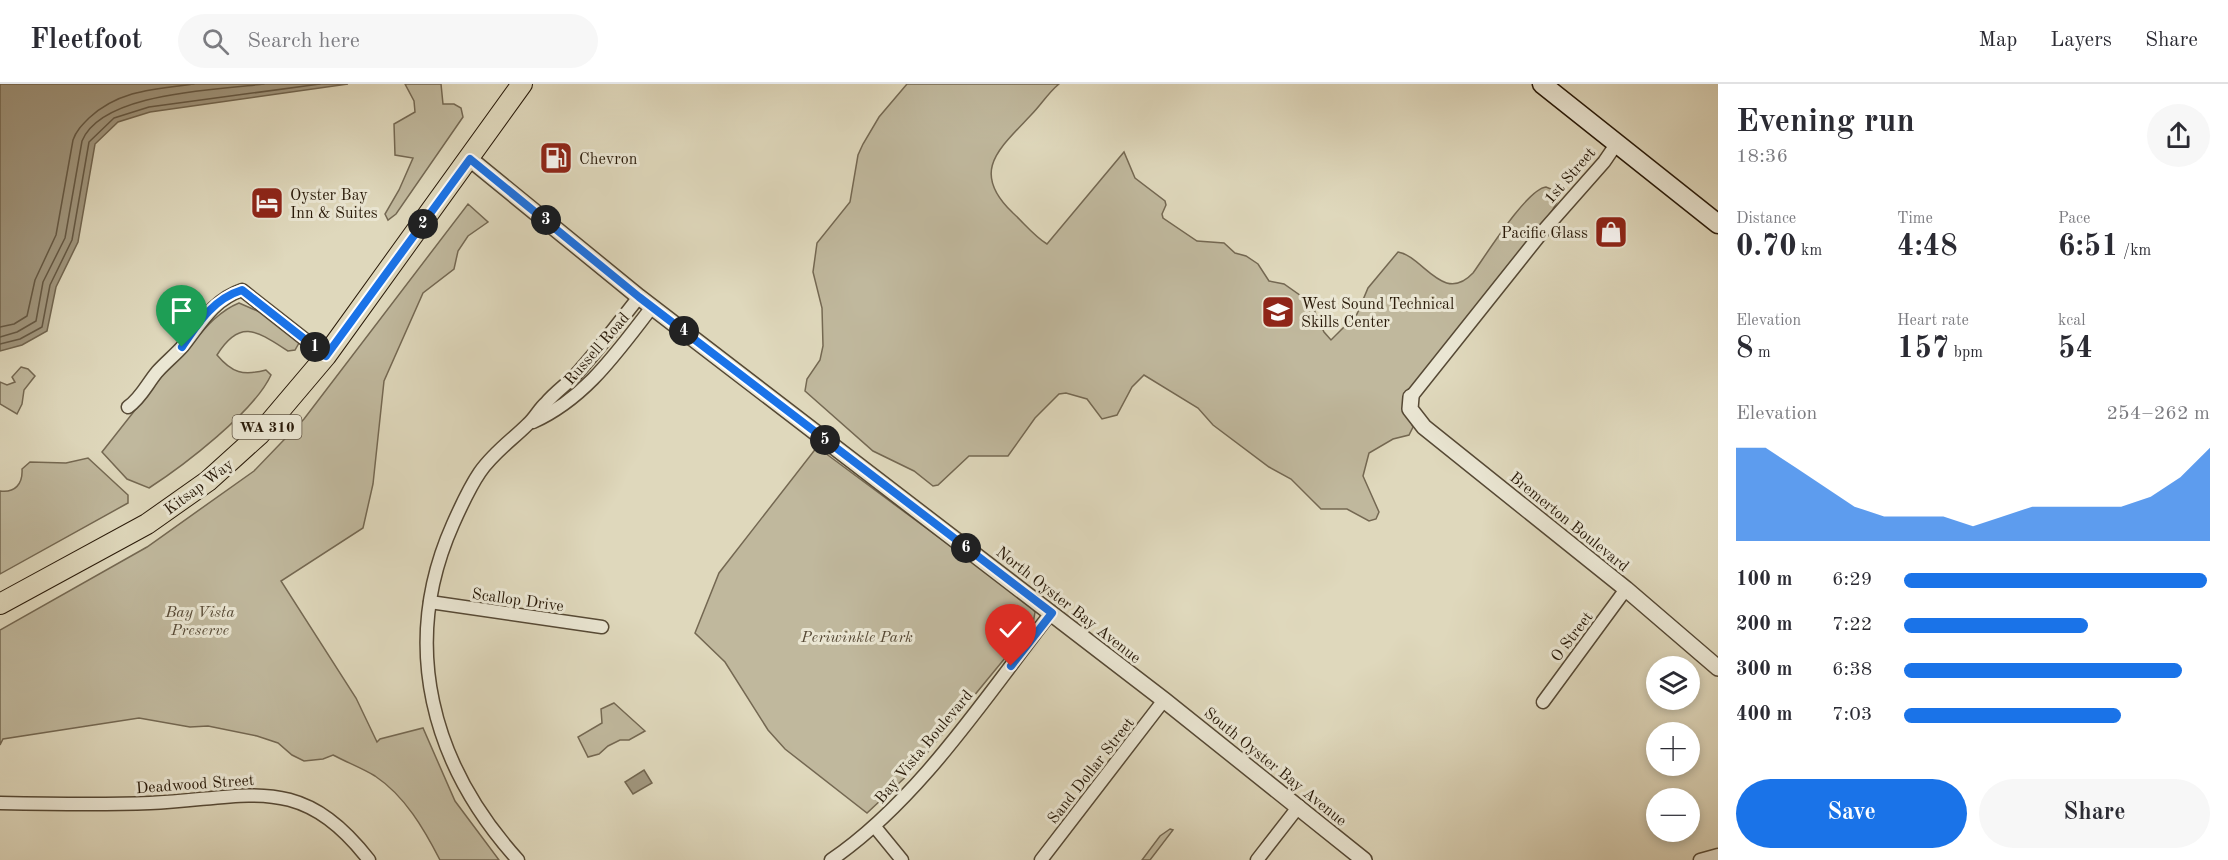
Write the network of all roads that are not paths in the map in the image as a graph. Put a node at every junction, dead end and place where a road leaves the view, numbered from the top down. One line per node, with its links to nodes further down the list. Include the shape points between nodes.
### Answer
1 (522, 84): 4 (main road, Kitsap Way / WA 310)
2 (1542, 84): 3 (main road)
3 (1617, 143): 5 (main road); 9 (street, 1st Street)
4 (470, 159): 6 (street, North Oyster Bay Avenue); 8 (main road, Kitsap Way / WA 310)
5 (1718, 224)
6 (639, 297): 7 (street, North Oyster Bay Avenue); 11 (street, Russell Road, via 579,371)
7 (652, 307): 11 (street, Russell Road, via 604,368 576,396); 15 (street, North Oyster Bay Avenue)
8 (326, 356): 10 (street, via 242,290 212,307); 14 (main road, Kitsap Way / WA 310, via 261,434 207,481 124,538)
9 (1411, 397): 12 (street, Bremerton Boulevard, via 1410,409 1424,427)
10 (128, 407)
11 (529, 424): 13 (street, Russell Road, via 499,448 471,486 440,555)
12 (1626, 589): 17 (street, Bremerton Boulevard); 19 (street, O Street)
13 (430, 602): 16 (street, Scallop Drive); 25 (street, Russell Road, via 427,666 438,724 456,771 475,805)
14 (0, 604)
15 (1052, 613): 18 (street, North Oyster Bay Avenue); 22 (street, Bay Vista Boulevard, via 925,773)
16 (602, 627)
17 (1718, 668)
18 (1164, 700): 21 (street, South Oyster Bay Avenue); 28 (street, Sand Dollar Street)
19 (1543, 702)
20 (0, 803): 24 (street, Deadwood Street, via 121,804 266,795 301,803 321,813 345,832)
21 (1299, 806): 29 (street); 30 (street, South Oyster Bay Avenue)
22 (875, 827): 26 (street, Bay Vista Boulevard); 27 (street)
23 (1718, 855): 31 (street)
24 (369, 860)
25 (518, 860)
26 (831, 860)
27 (902, 860)
28 (1041, 860)
29 (1257, 860)
30 (1364, 860)
31 (1700, 860)

